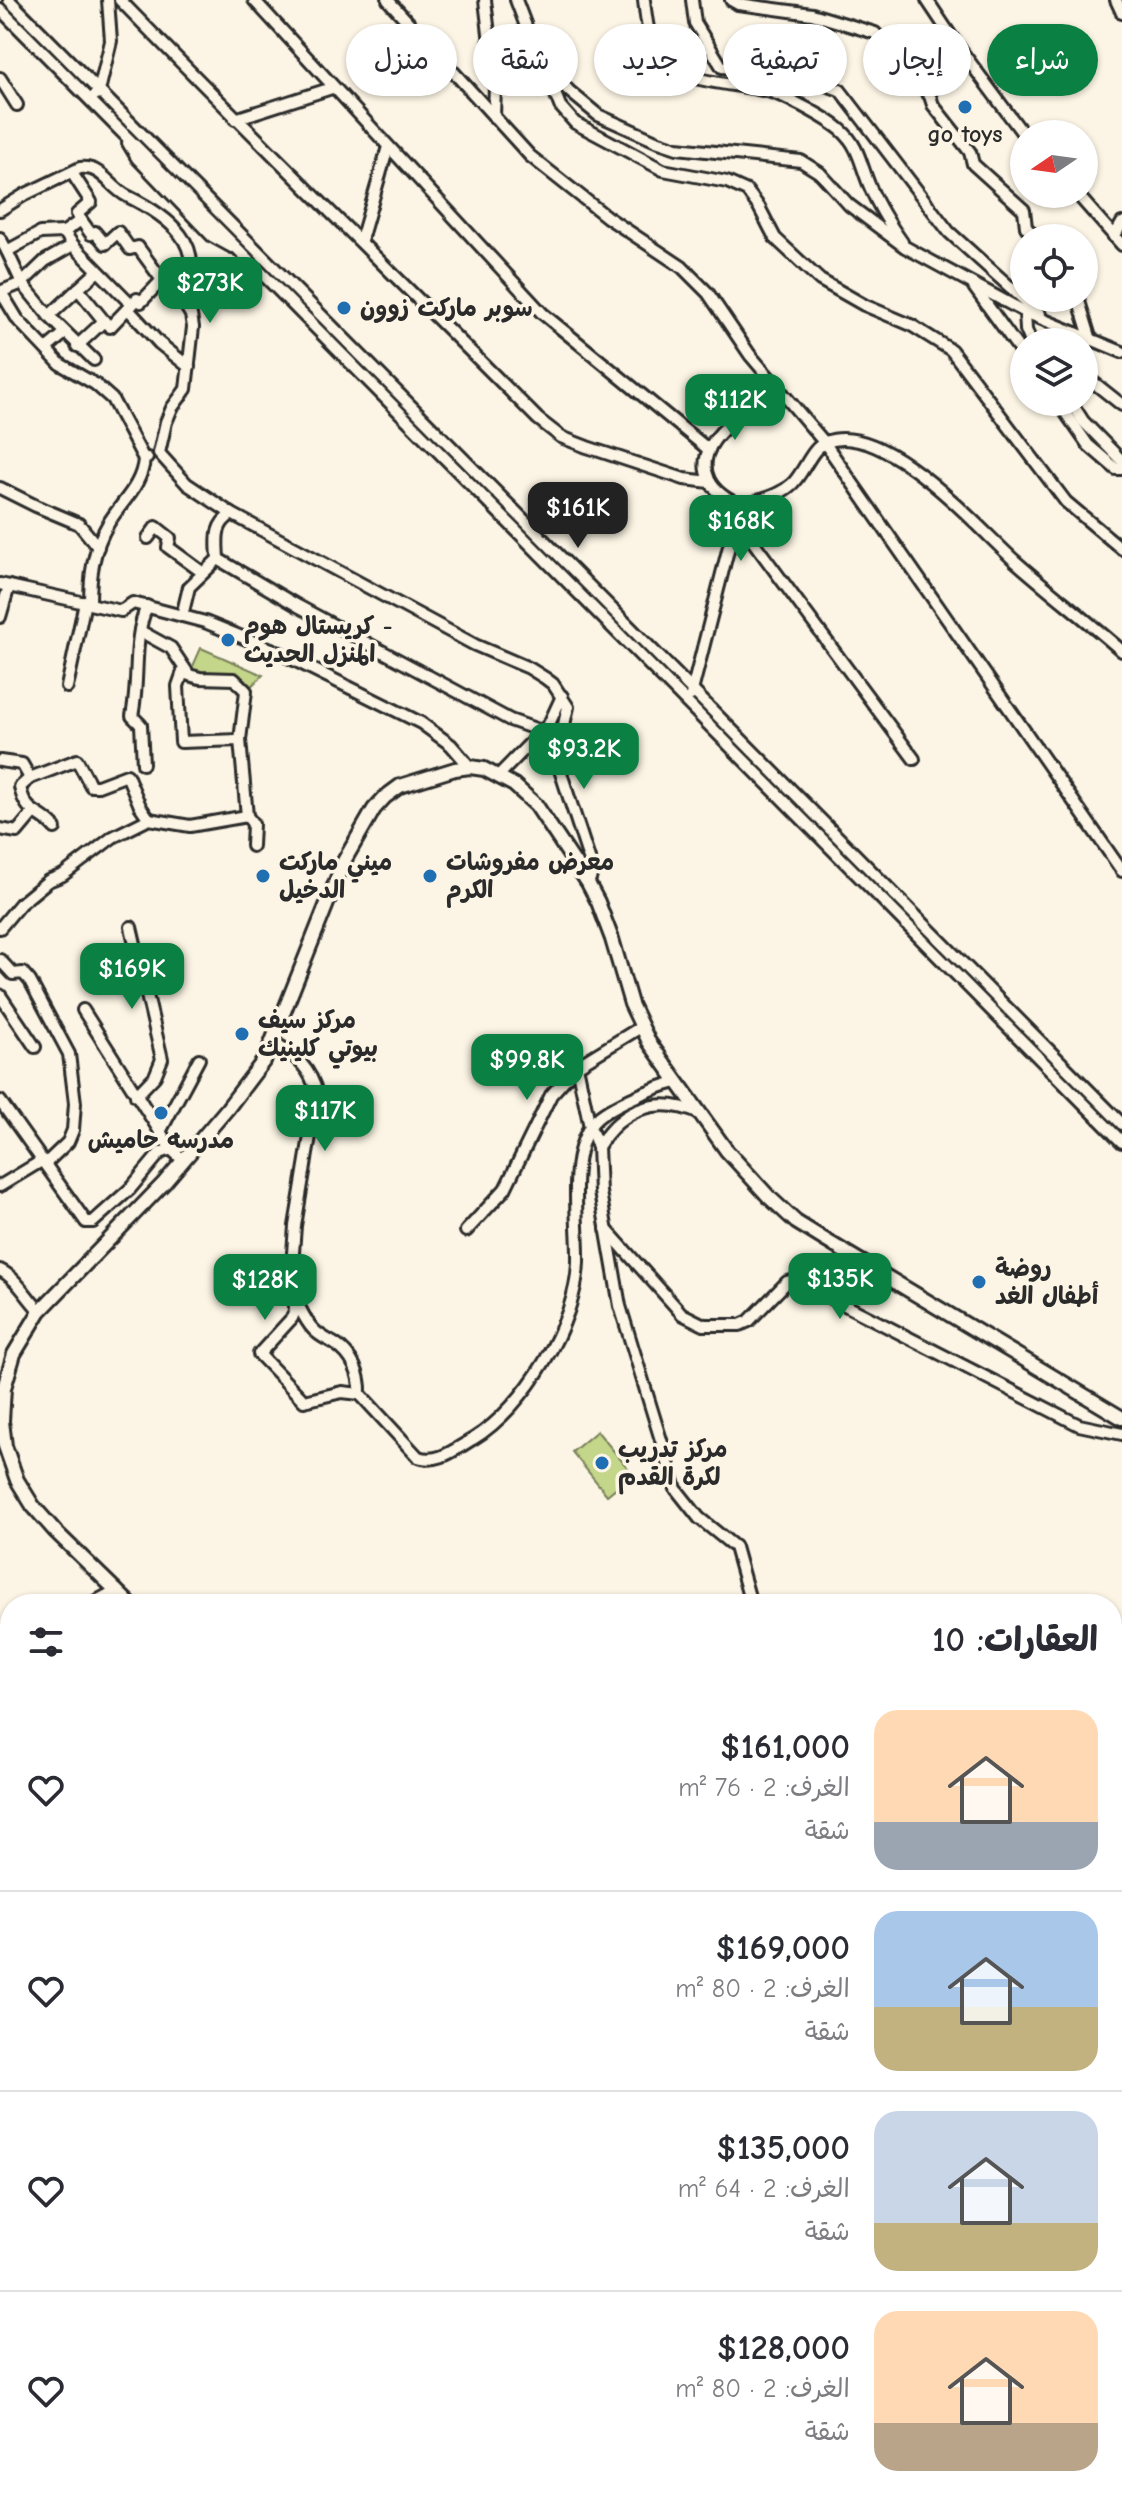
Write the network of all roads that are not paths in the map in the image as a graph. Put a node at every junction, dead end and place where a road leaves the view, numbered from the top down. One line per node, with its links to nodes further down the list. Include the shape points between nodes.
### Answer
1 (9, 0): 18 (street)
2 (108, 0): 18 (street, via 111,41)
3 (120, 0): 23 (street)
4 (254, 0): 17 (street)
5 (388, 0): 22 (street)
6 (485, 0): 22 (street)
7 (516, 0): 15 (street)
8 (644, 0): 40 (street, via 658,56 681,75 776,94 851,138 881,212)
9 (692, 0): 54 (street, via 695,23 722,67 794,74 840,90 949,232)
10 (731, 0): 34 (street, via 812,14 875,33 930,96 973,164 1024,210)
11 (927, 0): 24 (street)
12 (1116, 0): 14 (street)
13 (0, 9): 18 (street)
14 (1122, 13)
15 (525, 24)
16 (0, 78): 21 (street)
17 (332, 88): 23 (street); 26 (street)
18 (95, 96): 25 (street); 96 (street)
19 (556, 96): 84 (street, via 575,123 663,170 747,191 775,238 820,280 951,350 1066,502)
20 (575, 96): 40 (street, via 598,115 656,141 801,161)
21 (17, 105)
22 (494, 117): 67 (street, via 530,156 589,204 696,279)
23 (235, 119): 37 (street)
24 (1013, 120)
25 (122, 131): 28 (street, via 137,158); 42 (street)
26 (388, 147): 37 (street); 72 (street, via 542,313)
27 (72, 173): 30 (street); 31 (street, via 90,167); 32 (street, via 91,202 77,214)
28 (173, 196): 31 (street); 42 (street, via 212,236)
29 (1089, 208): 38 (street)
30 (0, 210)
31 (159, 214): 49 (street, via 180,234 192,263 191,277)
32 (81, 220): 35 (street); 44 (street, via 105,244 118,232 130,249 138,247)
33 (1122, 223): 38 (street)
34 (1026, 224)
35 (64, 232): 39 (street); 41 (street, via 40,233)
36 (0, 238): 41 (street)
37 (361, 240): 77 (street, via 561,437 684,479)
38 (1118, 241)
39 (73, 245): 43 (street); 45 (street)
40 (905, 247): 46 (street)
41 (7, 251): 45 (street)
42 (241, 251): 98 (street)
43 (98, 271): 47 (street); 51 (street)
44 (162, 280): 49 (street); 51 (street)
45 (22, 283): 48 (street); 53 (street)
46 (973, 286): 50 (street); 59 (street)
47 (78, 289): 53 (street); 55 (street)
48 (0, 292): 62 (street)
49 (179, 295): 65 (street, via 193,327)
50 (1010, 304)
51 (130, 307): 55 (street, via 110,327); 65 (street, via 159,343)
52 (1025, 312): 54 (street); 56 (street)
53 (49, 316): 58 (street)
54 (1045, 319): 57 (street)
55 (104, 321): 61 (street)
56 (1026, 328)
57 (1068, 328)
58 (65, 333): 61 (street); 62 (street)
59 (1010, 337)
60 (1098, 341): 63 (street)
61 (77, 346): 64 (street)
62 (46, 349): 74 (street, via 107,393)
63 (1122, 352)
64 (94, 360)
65 (189, 367): 73 (street, via 186,389 166,422)
66 (1098, 386): 68 (street)
67 (781, 392): 71 (street); 72 (street, via 735,420)
68 (1122, 405)
69 (1068, 416): 76 (street, via 1088,445)
70 (1080, 416): 75 (street)
71 (824, 442): 79 (street, via 786,489); 93 (street, via 860,442 910,466); 113 (street)
72 (709, 450): 77 (street)
73 (159, 453): 74 (street); 80 (street, via 187,484)
74 (144, 459): 83 (street, via 139,478)
75 (1122, 461)
76 (1122, 469)
77 (710, 482): 79 (street)
78 (0, 488): 83 (street, via 79,524)
79 (743, 506): 81 (street)
80 (232, 514): 85 (street, via 218,528); 97 (street, via 475,645 529,668)
81 (735, 517): 96 (street); 101 (street)
82 (148, 538): 86 (street, via 156,527 170,538 168,547)
83 (98, 547): 88 (street)
84 (1122, 549)
85 (218, 559): 86 (street); 99 (street, via 510,720)
86 (202, 572): 90 (street, via 189,587)
87 (5, 585): 88 (street); 91 (street)
88 (87, 603): 89 (street, via 121,611 133,603); 95 (street)
89 (147, 606): 90 (street); 92 (street)
90 (182, 616): 104 (street, via 227,629 421,723)
91 (0, 617)
92 (140, 631): 94 (street, via 171,648); 103 (street, via 132,716 141,725)
93 (1122, 651)
94 (184, 669): 100 (street, via 200,678 234,679 246,691); 100 (street, via 178,686 181,742)
95 (67, 687)
96 (694, 691): 98 (street); 129 (street)
97 (562, 696): 99 (street); 114 (street, via 568,707 558,751 560,770 593,871)
98 (687, 701): 132 (street)
99 (541, 731): 105 (street)
100 (240, 740): 108 (street)
101 (914, 759)
102 (0, 761): 106 (street, via 22,764)
103 (143, 764)
104 (470, 767): 105 (main road); 121 (main road, via 400,786 374,809 336,879)
105 (499, 775): 114 (main road, via 536,805)
106 (30, 778): 107 (street, via 20,787 24,805); 109 (street, via 77,760 91,786 127,775)
107 (33, 813): 110 (street); 111 (street, via 17,832)
108 (247, 816): 109 (street, via 190,826); 112 (street, via 253,824)
109 (149, 819): 115 (street, via 48,881)
110 (55, 828)
111 (0, 829)
112 (252, 846)
113 (1122, 871)
114 (588, 883): 120 (main road)
115 (1, 926)
116 (131, 927): 126 (street, via 162,1059 155,1076)
117 (0, 960): 136 (street, via 13,974 23,973 30,981 69,1054 73,1130 64,1146)
118 (0, 995): 122 (street)
119 (83, 1010): 126 (street)
120 (641, 1027): 124 (street); 125 (main road)
121 (273, 1042): 135 (main road, via 227,1109); 141 (street, via 304,1065 317,1094 295,1226)
122 (35, 1047)
123 (199, 1059): 131 (street)
124 (577, 1066): 130 (street); 139 (street, via 542,1108 505,1189)
125 (676, 1082): 128 (main road); 130 (street, via 598,1116)
126 (136, 1096): 131 (street)
127 (0, 1101): 136 (street)
128 (700, 1114): 133 (street, via 680,1105 645,1108 609,1130); 144 (main road, via 727,1151 796,1222)
129 (1122, 1124)
130 (590, 1127): 133 (street); 143 (street, via 578,1155 573,1300 531,1382 510,1410 472,1439 428,1460 418,1457)
131 (160, 1132): 134 (street)
132 (1122, 1142)
133 (598, 1147): 138 (street)
134 (171, 1149): 135 (street); 136 (street, via 160,1153 93,1222 86,1222)
135 (183, 1160): 142 (main road)
136 (44, 1162): 137 (street)
137 (0, 1186)
138 (606, 1229): 145 (street, via 691,1321 740,1325 787,1282 796,1280 1079,1425); 149 (street, via 620,1306 676,1489 699,1518 735,1547)
139 (466, 1231)
140 (0, 1270): 142 (street, via 12,1276)
141 (296, 1301): 143 (street, via 310,1326 354,1362); 143 (street, via 292,1318 259,1354 304,1401 342,1392)
142 (40, 1311): 146 (main road, via 14,1354 4,1388 5,1446 33,1506)
143 (360, 1394)
144 (1122, 1418)
145 (1122, 1434)
146 (117, 1590): 147 (street); 148 (main road)
147 (110, 1594)
148 (121, 1594)
149 (748, 1594)

